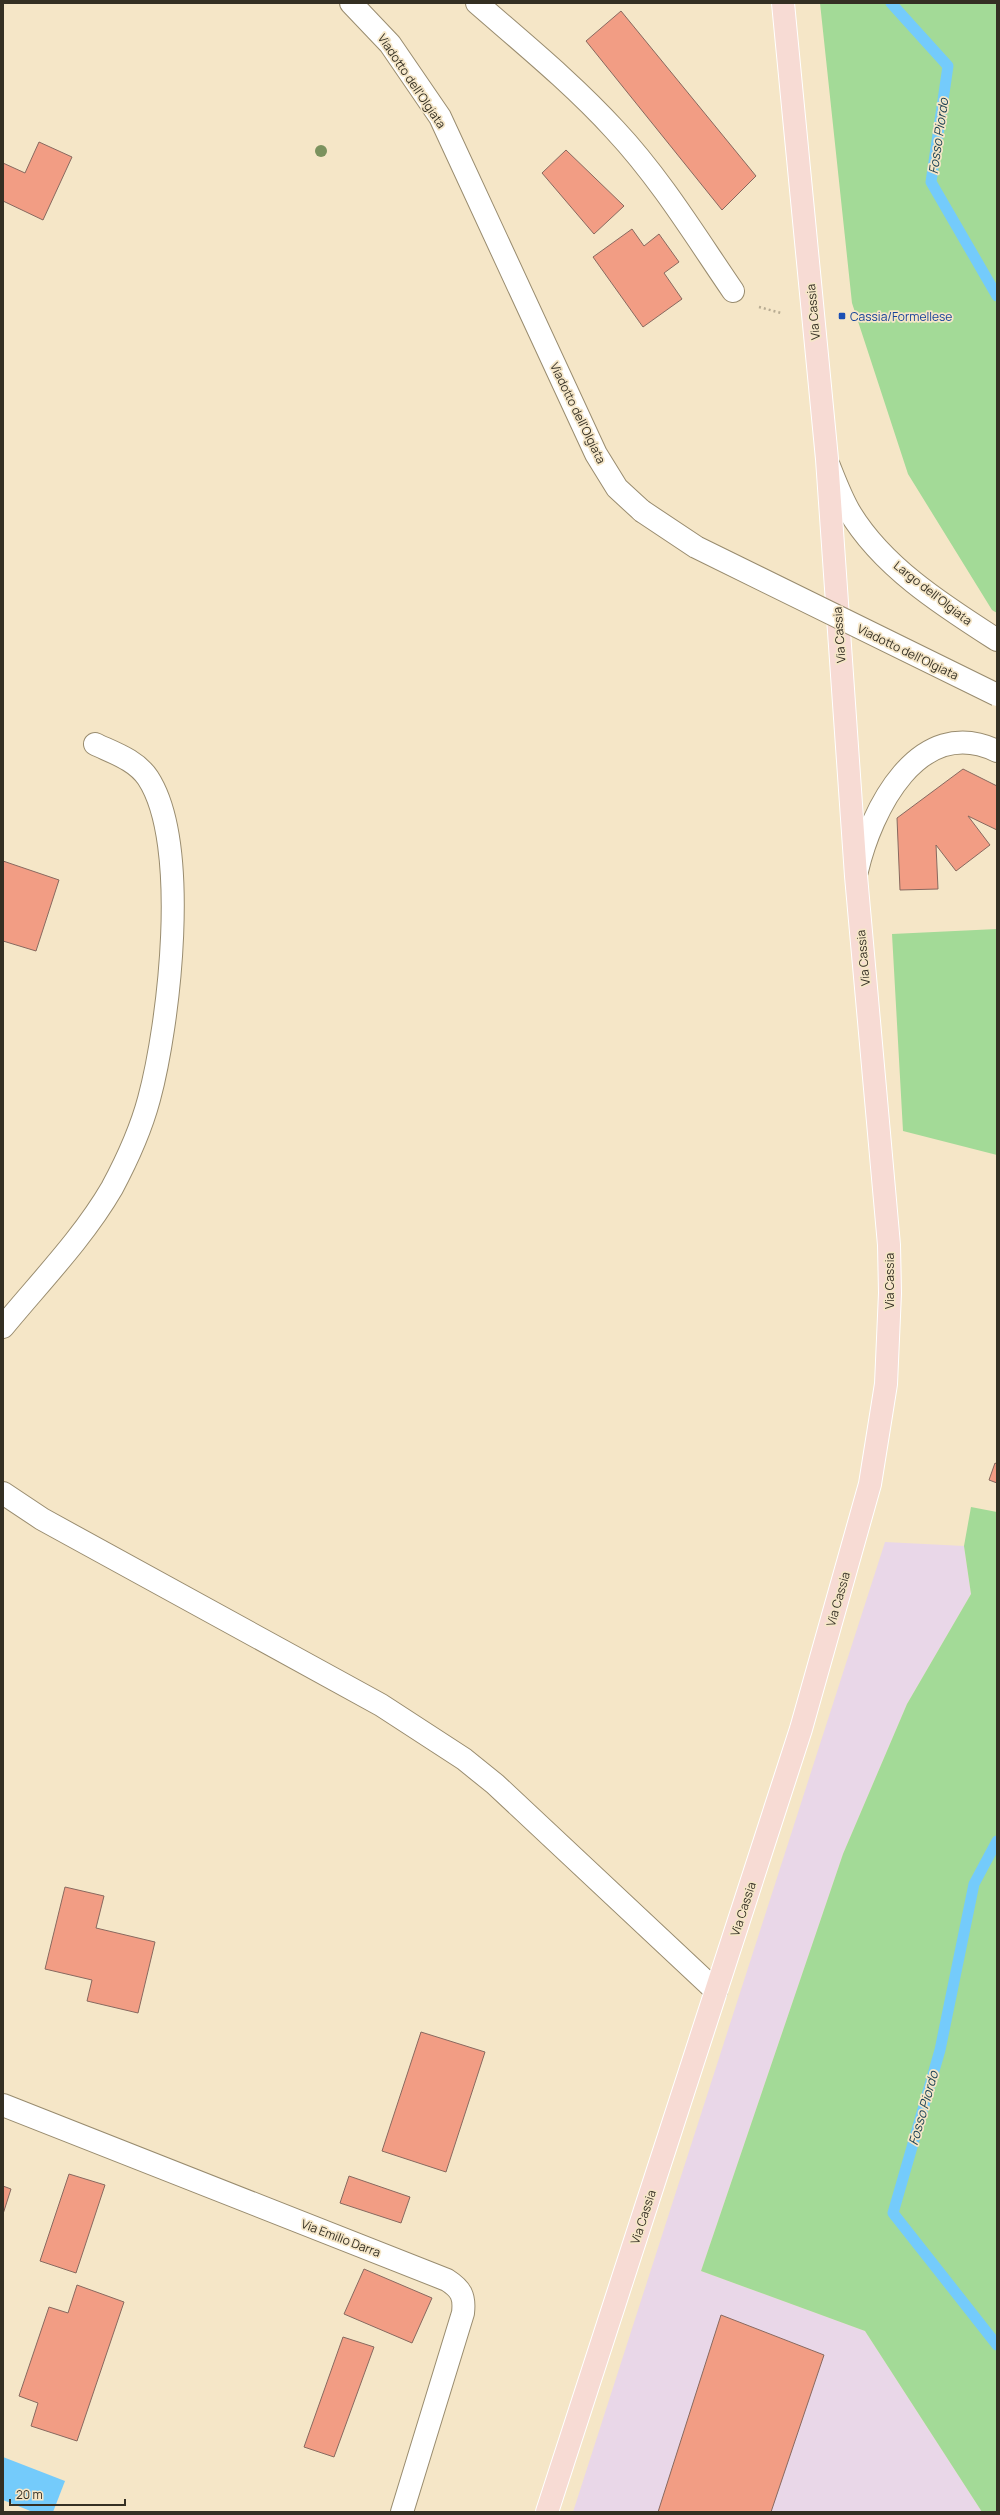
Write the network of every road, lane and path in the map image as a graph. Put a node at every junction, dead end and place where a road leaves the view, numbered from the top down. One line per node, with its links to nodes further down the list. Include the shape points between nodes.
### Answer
1 (352, 3): 8 (street, Viadotto dell'Olgiata, bridge, via 390,44 440,117 596,454 618,488 642,511 696,547)
2 (477, 3): 4 (street, via 616,130 655,179)
3 (783, 3): 5 (main road, Via Cassia)
4 (733, 291): 5 (path, via 744,300 768,310)
5 (813, 317): 6 (main road, Via Cassia)
6 (826, 459): 7 (street, Largo dell'Olgiata, via 840,494 866,535 910,578); 11 (main road, Via Cassia)
7 (997, 640)
8 (997, 695)
9 (96, 744): 12 (street, via 139,767 153,788 163,813 173,884 172,930 161,1049 149,1100 131,1149 112,1188 92,1219)
10 (997, 751): 11 (street, via 970,743 956,744 927,754 908,768 887,794 871,825)
11 (856, 876): 14 (main road, Via Cassia, via 889,1245 890,1300 886,1384 870,1484 802,1729)
12 (3, 1327)
13 (3, 1493): 14 (street, via 42,1519 381,1705 464,1759 495,1784)
14 (716, 1991): 17 (main road, Via Cassia)
15 (3, 2105): 16 (street, Via Emilio Darra, via 447,2280 458,2288 464,2299 463,2313)
16 (402, 2512)
17 (547, 2512)

